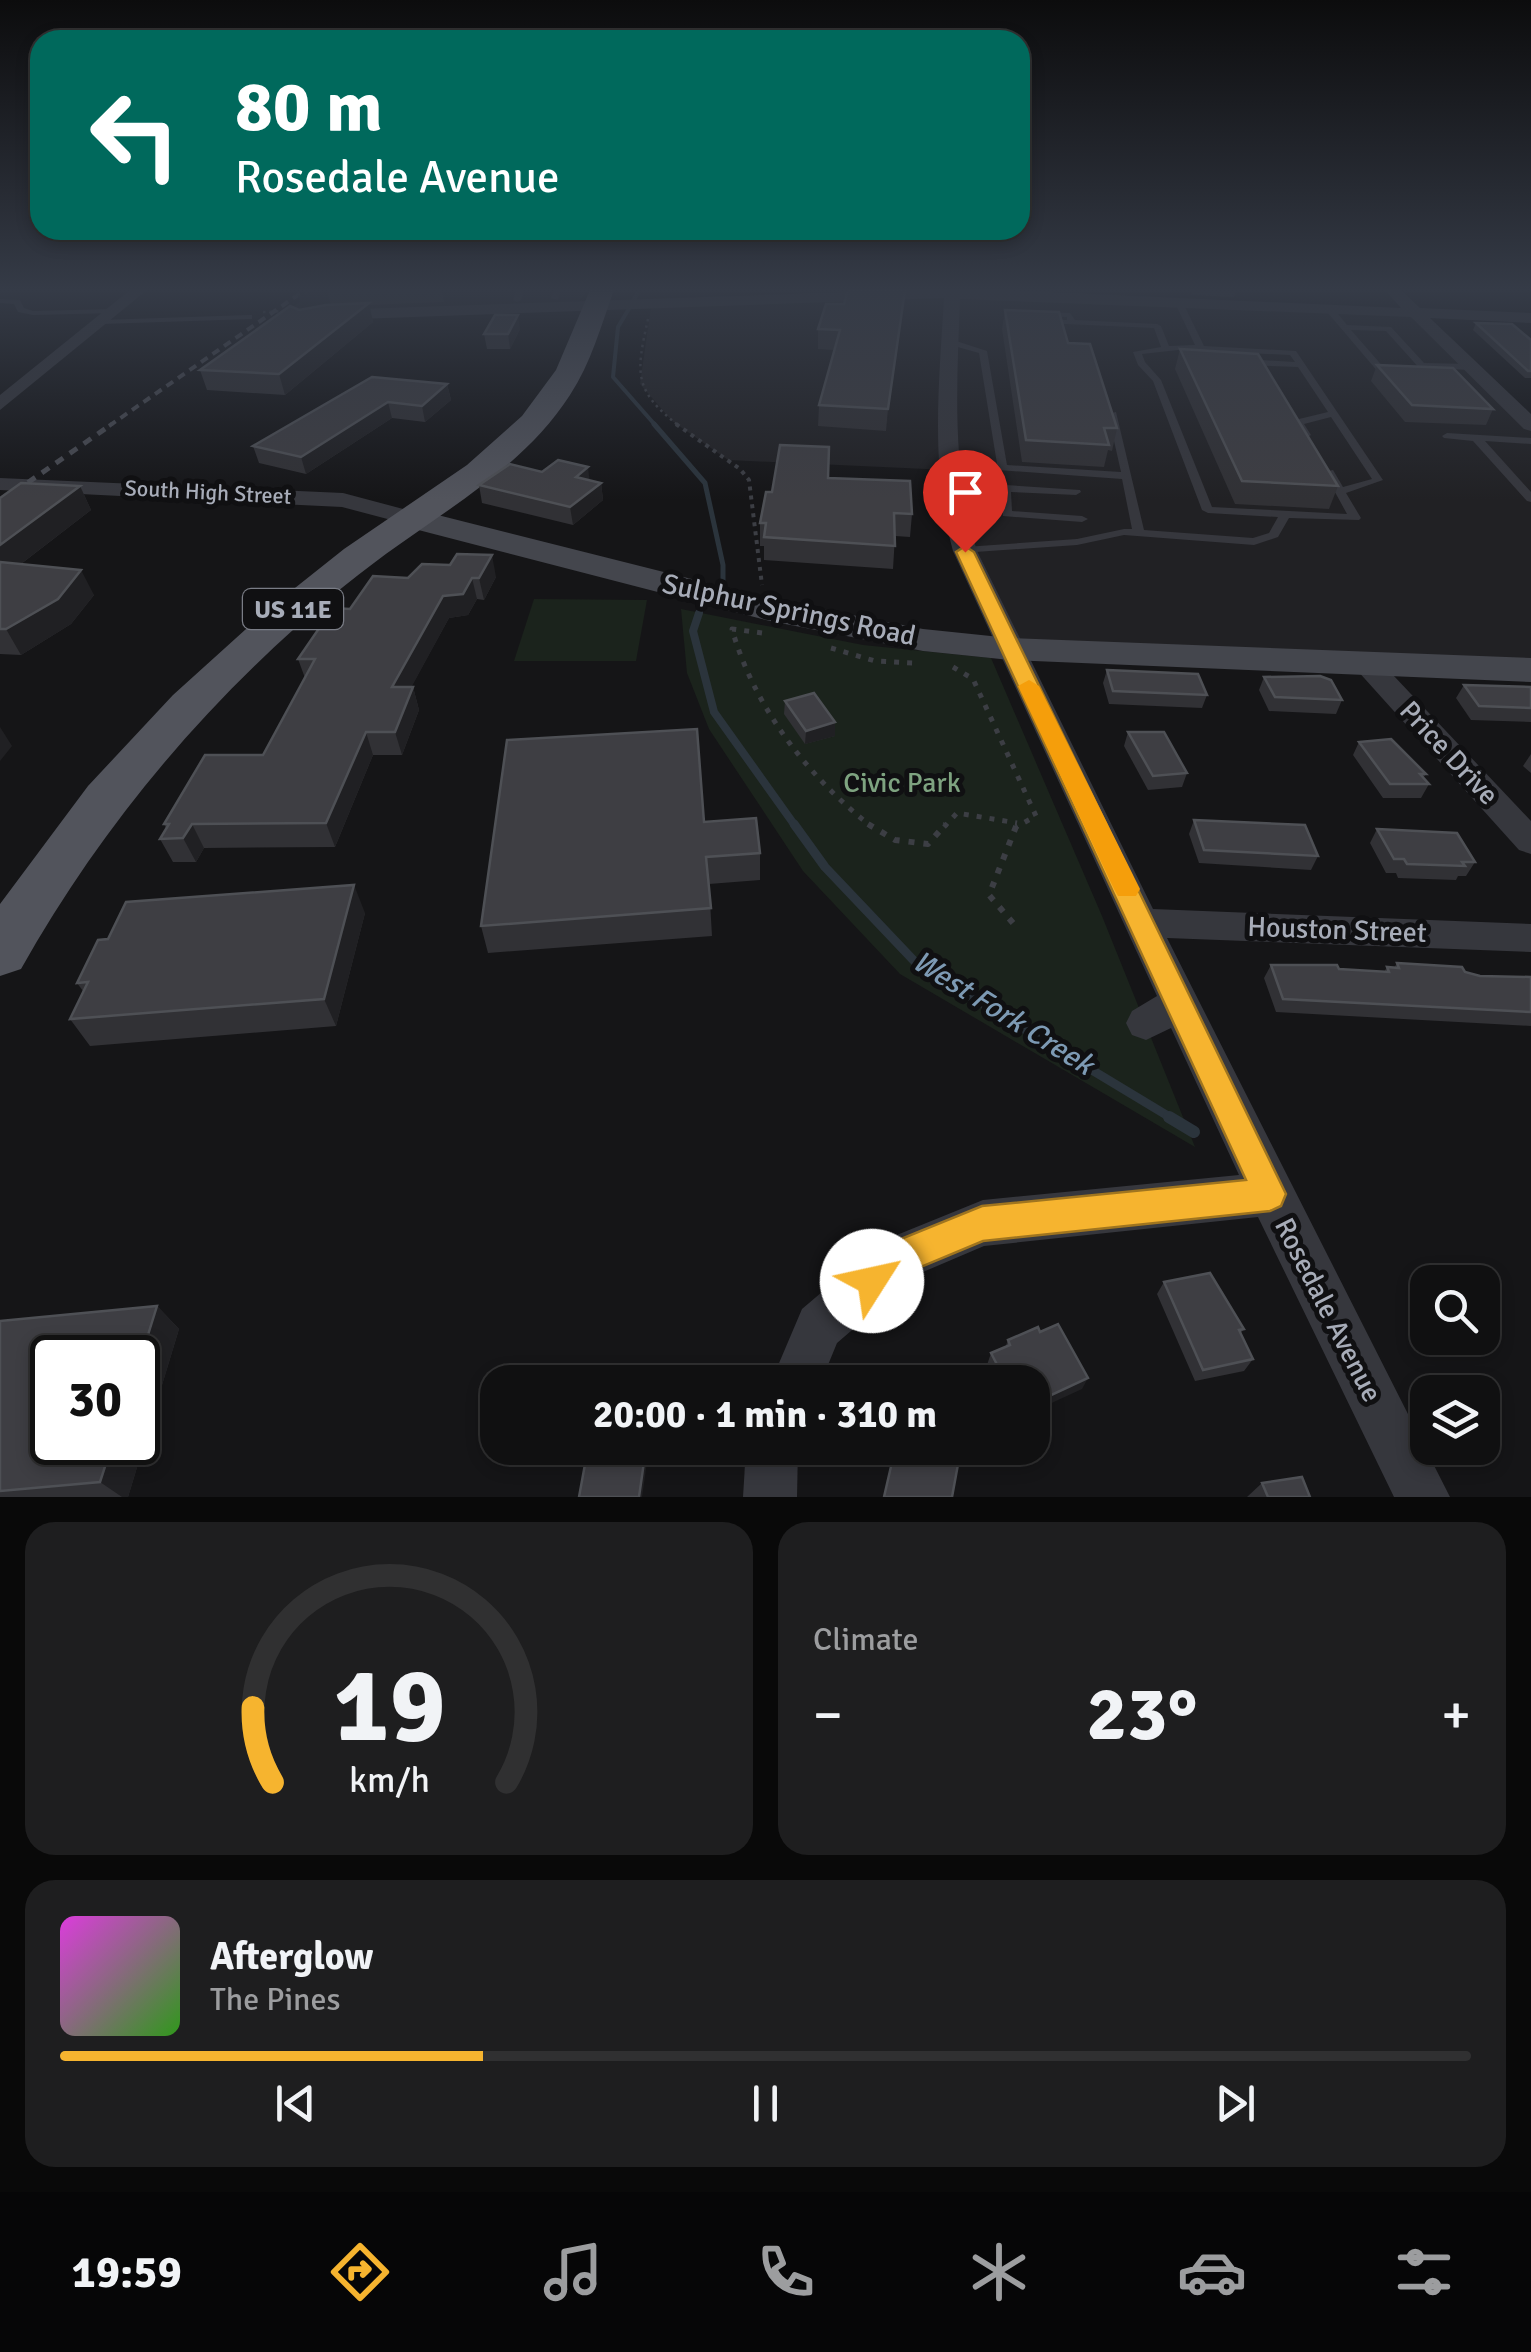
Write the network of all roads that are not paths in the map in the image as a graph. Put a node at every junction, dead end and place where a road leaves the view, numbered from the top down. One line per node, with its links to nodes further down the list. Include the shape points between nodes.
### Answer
1 (54, 360): 12 (street)
2 (573, 360): 28 (main road, US 11E, via 540,414)
3 (950, 360): 32 (street, Rosedale Avenue, via 947,459 952,516)
4 (984, 360): 21 (lane, via 1002,468)
5 (1139, 360): 27 (lane, via 1157,380 1208,510)
6 (1298, 360): 14 (lane)
7 (1373, 360): 10 (lane, via 1382,371 1429,373)
8 (1417, 360): 10 (lane)
9 (1462, 360): 11 (street)
10 (1422, 365): 11 (lane)
11 (1470, 367): 15 (street)
12 (0, 404)
13 (1113, 414): 22 (lane)
14 (1334, 414): 18 (lane, via 1298,422); 24 (lane, via 1378,480)
15 (1531, 425)
16 (1447, 436): 17 (lane)
17 (1476, 438): 19 (lane); 26 (lane)
18 (1308, 439)
19 (1531, 441)
20 (1319, 456): 24 (lane)
21 (1072, 472): 22 (lane); 25 (lane)
22 (1127, 476): 30 (lane)
23 (0, 484): 28 (street, South High Street, via 343,500)
24 (1341, 491): 27 (lane, via 1355,518)
25 (1076, 492): 29 (lane); 29 (lane, via 1005,488 1007,514)
26 (1531, 499)
27 (1285, 514): 30 (lane, via 1274,534 1254,542)
28 (414, 518): 33 (street, Sulphur Springs Road, via 848,628); 39 (main road, US 11E, via 330,577 216,676 119,781)
29 (1082, 519): 31 (lane)
30 (1139, 533): 31 (lane)
31 (1086, 540): 32 (lane)
32 (965, 552): 33 (street, Rosedale Avenue)
33 (1010, 649): 34 (street, Sulphur Springs Road); 37 (street, Rosedale Avenue)
34 (1366, 663): 35 (street, Sulphur Springs Road); 36 (street, Price Drive)
35 (1531, 670)
36 (1531, 842)
37 (1144, 923): 38 (street, Houston Street); 40 (street, Rosedale Avenue)
38 (1531, 938)
39 (0, 953)
40 (1180, 1002): 41 (street); 42 (street, Rosedale Avenue)
41 (1146, 1022)
42 (1270, 1194): 43 (street, via 982,1224 899,1258 819,1326); 46 (street, Rosedale Avenue)
43 (803, 1365)
44 (771, 1465): 45 (street)
45 (770, 1497)
46 (1422, 1497)

